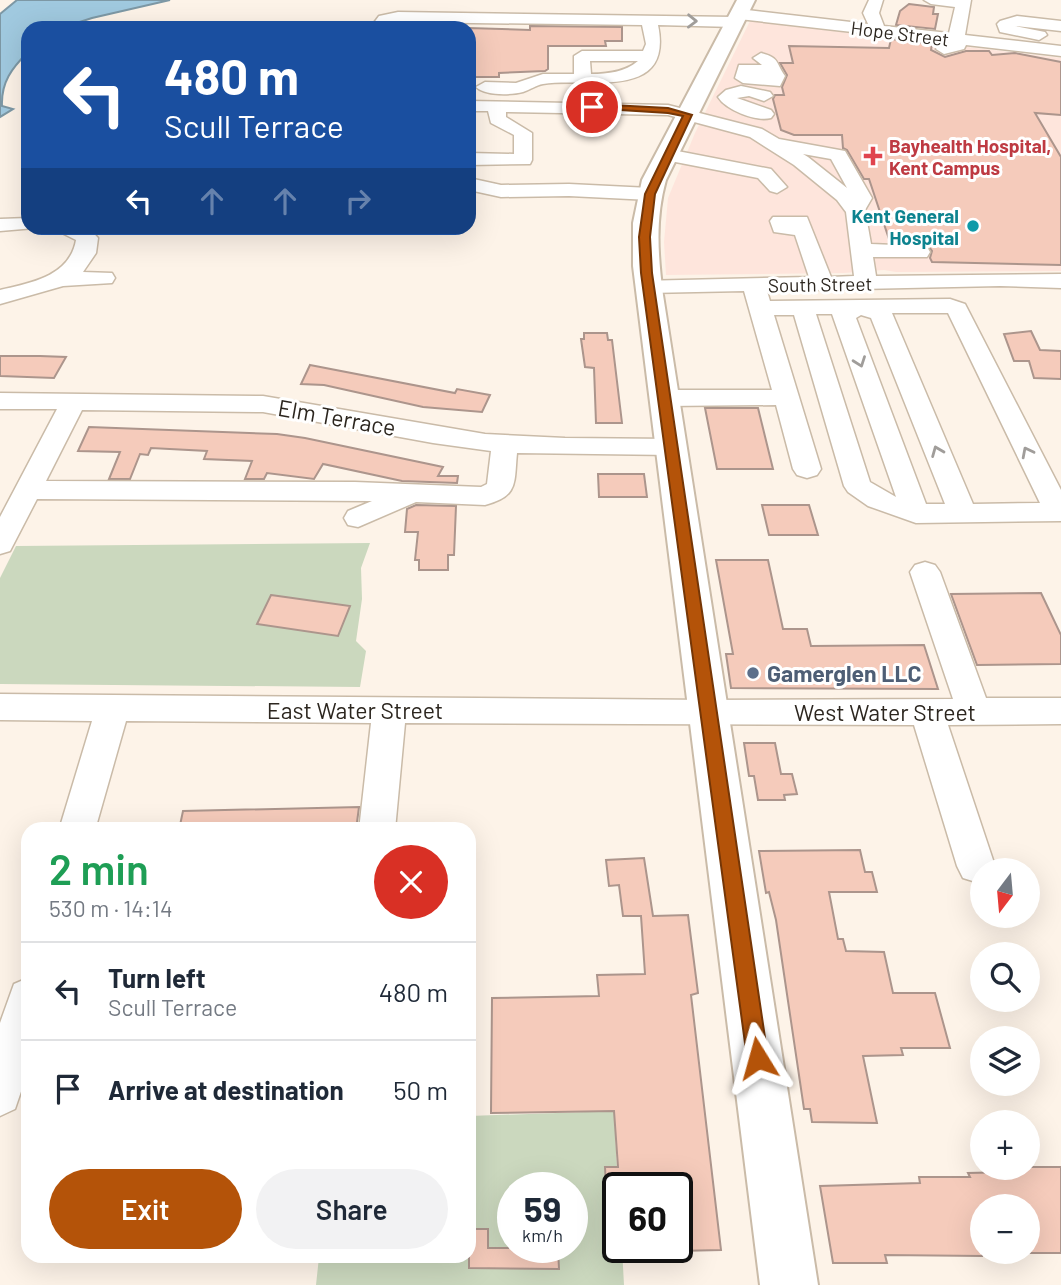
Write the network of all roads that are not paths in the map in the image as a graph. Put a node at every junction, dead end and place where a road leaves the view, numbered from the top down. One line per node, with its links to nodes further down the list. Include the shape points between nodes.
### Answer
1 (876, 0): 8 (street, via 871,13)
2 (931, 0): 3 (street)
3 (964, 2): 11 (street)
4 (740, 12): 6 (street, Hope Street, one-way to 4); 9 (street, Hope Street); 14 (main road)
5 (382, 21): 6 (street, Hope Street, via 395,17)
6 (649, 21): 13 (street)
7 (1061, 26): 10 (street, via 1005,24 1012,32)
8 (878, 30): 9 (street, Hope Street, via 836,18); 11 (street, Hope Street)
9 (774, 31): 11 (street, via 939,48 955,48); 14 (street, via 766,65)
10 (1061, 38)
11 (957, 39): 12 (street, Hope Street, via 1008,51 1048,56)
12 (1061, 52)
13 (650, 56): 15 (street, via 637,72 624,77); 15 (street, via 582,56)
14 (717, 57): 22 (main road)
15 (583, 80): 17 (street, via 541,79)
16 (476, 88): 17 (street)
17 (520, 88): 21 (street, via 529,101)
18 (765, 105): 23 (street)
19 (476, 106): 20 (street)
20 (497, 106): 21 (street); 25 (street, via 497,119 523,133 523,160)
21 (541, 106): 22 (street, via 668,110)
22 (688, 115): 23 (street); 24 (main road)
23 (767, 140): 26 (street); 27 (street, via 838,155)
24 (667, 155): 29 (street, via 764,173); 30 (main road)
25 (476, 159)
26 (797, 159): 27 (street); 31 (street)
27 (840, 160): 31 (street, via 862,198)
28 (476, 186): 30 (street, via 501,191)
29 (777, 187)
30 (650, 194): 43 (main road, via 644,237)
31 (856, 211): 36 (street)
32 (21, 224): 33 (street)
33 (0, 225)
34 (803, 229): 41 (street)
35 (83, 235): 39 (street, via 86,254)
36 (862, 250): 37 (street); 44 (street)
37 (919, 252)
38 (104, 278): 39 (street)
39 (61, 279): 45 (street)
40 (1061, 281): 44 (street, South Street)
41 (823, 284): 42 (street, South Street); 44 (street, South Street)
42 (754, 285): 43 (street, South Street); 46 (street)
43 (648, 286): 49 (main road)
44 (858, 291): 47 (street); 57 (street, one-way to 44, via 957,309); 58 (street, one-way to 58, via 843,315); 59 (street, one-way to 44, via 881,314)
45 (0, 297)
46 (761, 308): 47 (street); 48 (street)
47 (803, 308): 58 (street, via 858,486 870,497)
48 (787, 397): 49 (street); 54 (street)
49 (665, 398): 53 (main road)
50 (0, 401): 51 (street, Elm Terrace)
51 (74, 401): 52 (street, Elm Terrace, via 274,405); 55 (street)
52 (505, 444): 53 (street, Elm Terrace); 56 (street, via 500,489 493,494)
53 (672, 447): 69 (main road)
54 (807, 469)
55 (29, 489): 56 (street); 61 (street)
56 (411, 494): 60 (street)
57 (1060, 512): 59 (street)
58 (916, 514): 59 (street)
59 (963, 514)
60 (358, 518)
61 (0, 544)
62 (925, 572): 66 (street)
63 (0, 707): 64 (street, East Water Street)
64 (113, 708): 65 (street, East Water Street); 70 (street)
65 (389, 710): 69 (street, East Water Street); 71 (street)
66 (974, 711): 67 (street, West Water Street); 68 (street, West Water Street)
67 (1061, 711)
68 (927, 712): 69 (street, West Water Street); 72 (street)
69 (709, 713): 75 (main road)
70 (79, 822)
71 (378, 822)
72 (973, 858)
73 (21, 1022): 74 (street)
74 (0, 1094)
75 (789, 1285)

